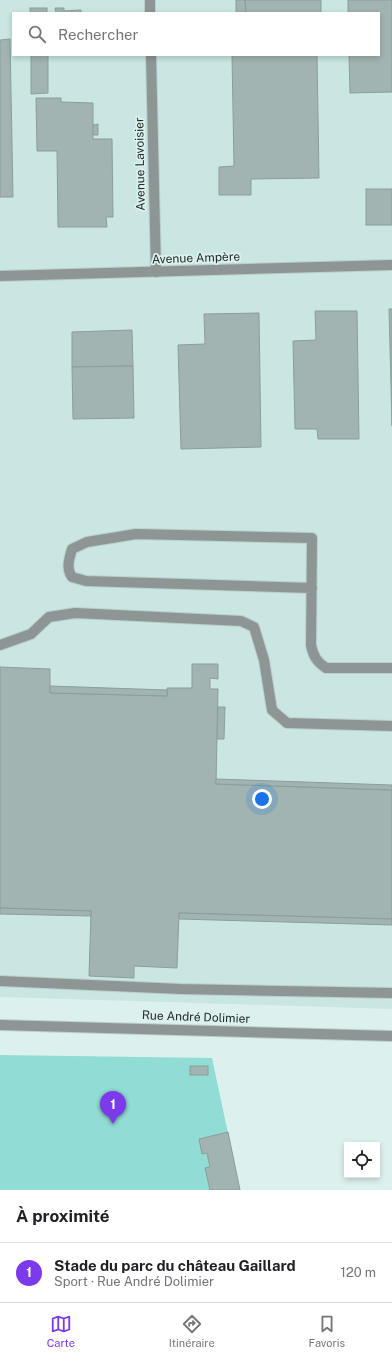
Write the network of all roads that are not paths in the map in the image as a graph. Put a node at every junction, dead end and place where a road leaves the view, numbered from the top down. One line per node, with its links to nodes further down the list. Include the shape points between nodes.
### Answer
1 (150, 0): 2 (street)
2 (150, 12)
3 (151, 56): 5 (street, Avenue Lavoisier)
4 (392, 265): 5 (street, Avenue Ampère)
5 (156, 272): 6 (street, Avenue Ampère)
6 (0, 276)
7 (312, 588): 7 (street, via 312,538 136,534 87,542 72,549 68,559 69,573 72,577 86,580); 9 (street, via 311,645 313,656 320,664 326,668)
8 (0, 645): 10 (street, via 31,634 49,617 75,613 241,621 254,627 264,660 272,710 287,722)
9 (392, 668)
10 (392, 726)
11 (0, 981): 12 (street, via 181,989)
12 (392, 993)
13 (0, 1025): 14 (street, Rue André Dolimier)
14 (392, 1036)

